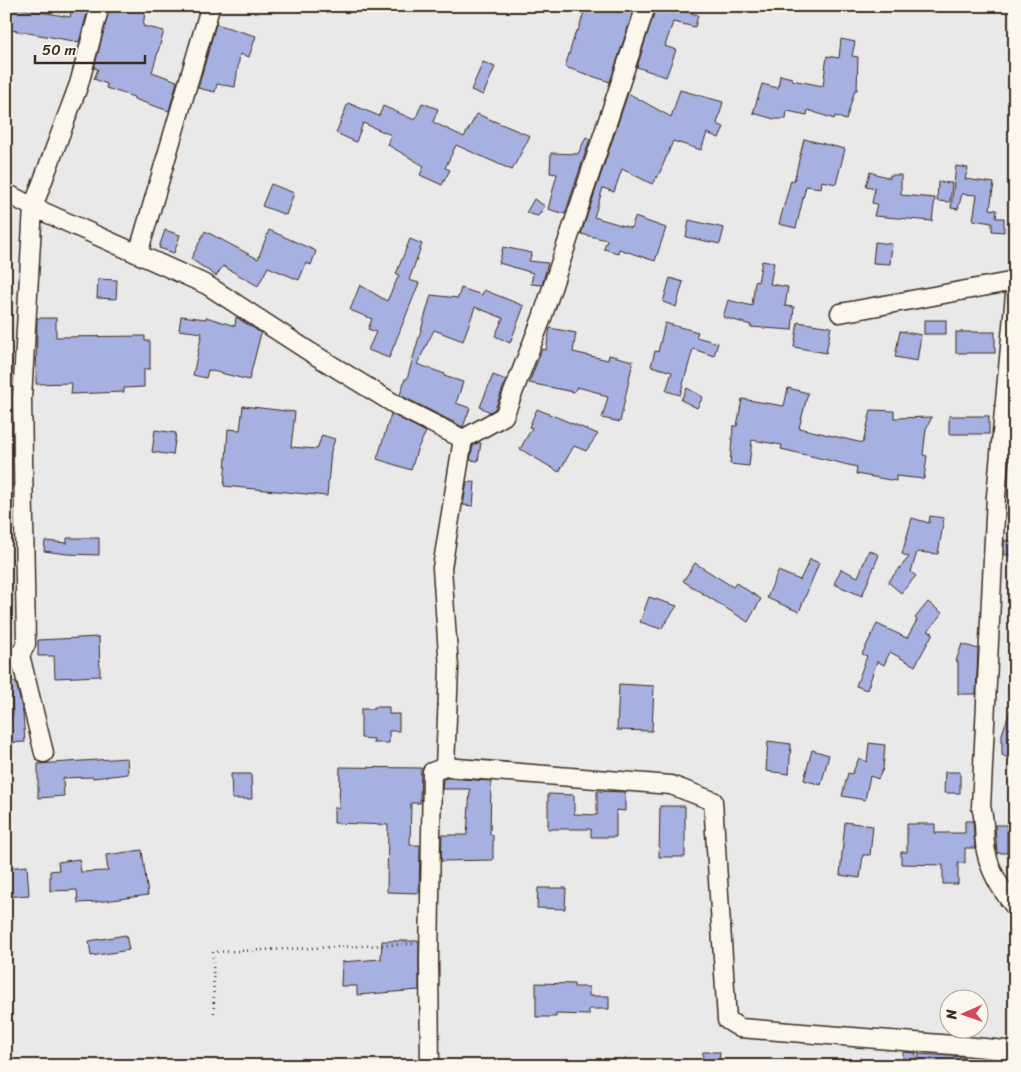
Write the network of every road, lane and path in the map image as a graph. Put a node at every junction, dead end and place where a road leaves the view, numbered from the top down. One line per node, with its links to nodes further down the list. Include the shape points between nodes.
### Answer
1 (100, 6): 5 (street, via 79,84)
2 (646, 6): 10 (street, via 542,318 504,416)
3 (210, 8): 6 (street)
4 (6, 193): 5 (street)
5 (32, 207): 6 (street); 11 (street, via 22,398 26,644)
6 (138, 254): 10 (street, via 206,285 398,406)
7 (1015, 281): 9 (street)
8 (1015, 294): 14 (street, via 996,496 981,807 986,851 1000,887)
9 (840, 313)
10 (463, 439): 13 (street, via 442,568 449,668)
11 (13, 656): 12 (street)
12 (44, 753)
13 (445, 767): 15 (street, via 432,772); 17 (street, via 671,785 714,801 727,1020 740,1028)
14 (1015, 907)
15 (429, 944): 16 (path, via 213,952); 18 (street)
16 (214, 1018)
17 (1015, 1051)
18 (430, 1066)

